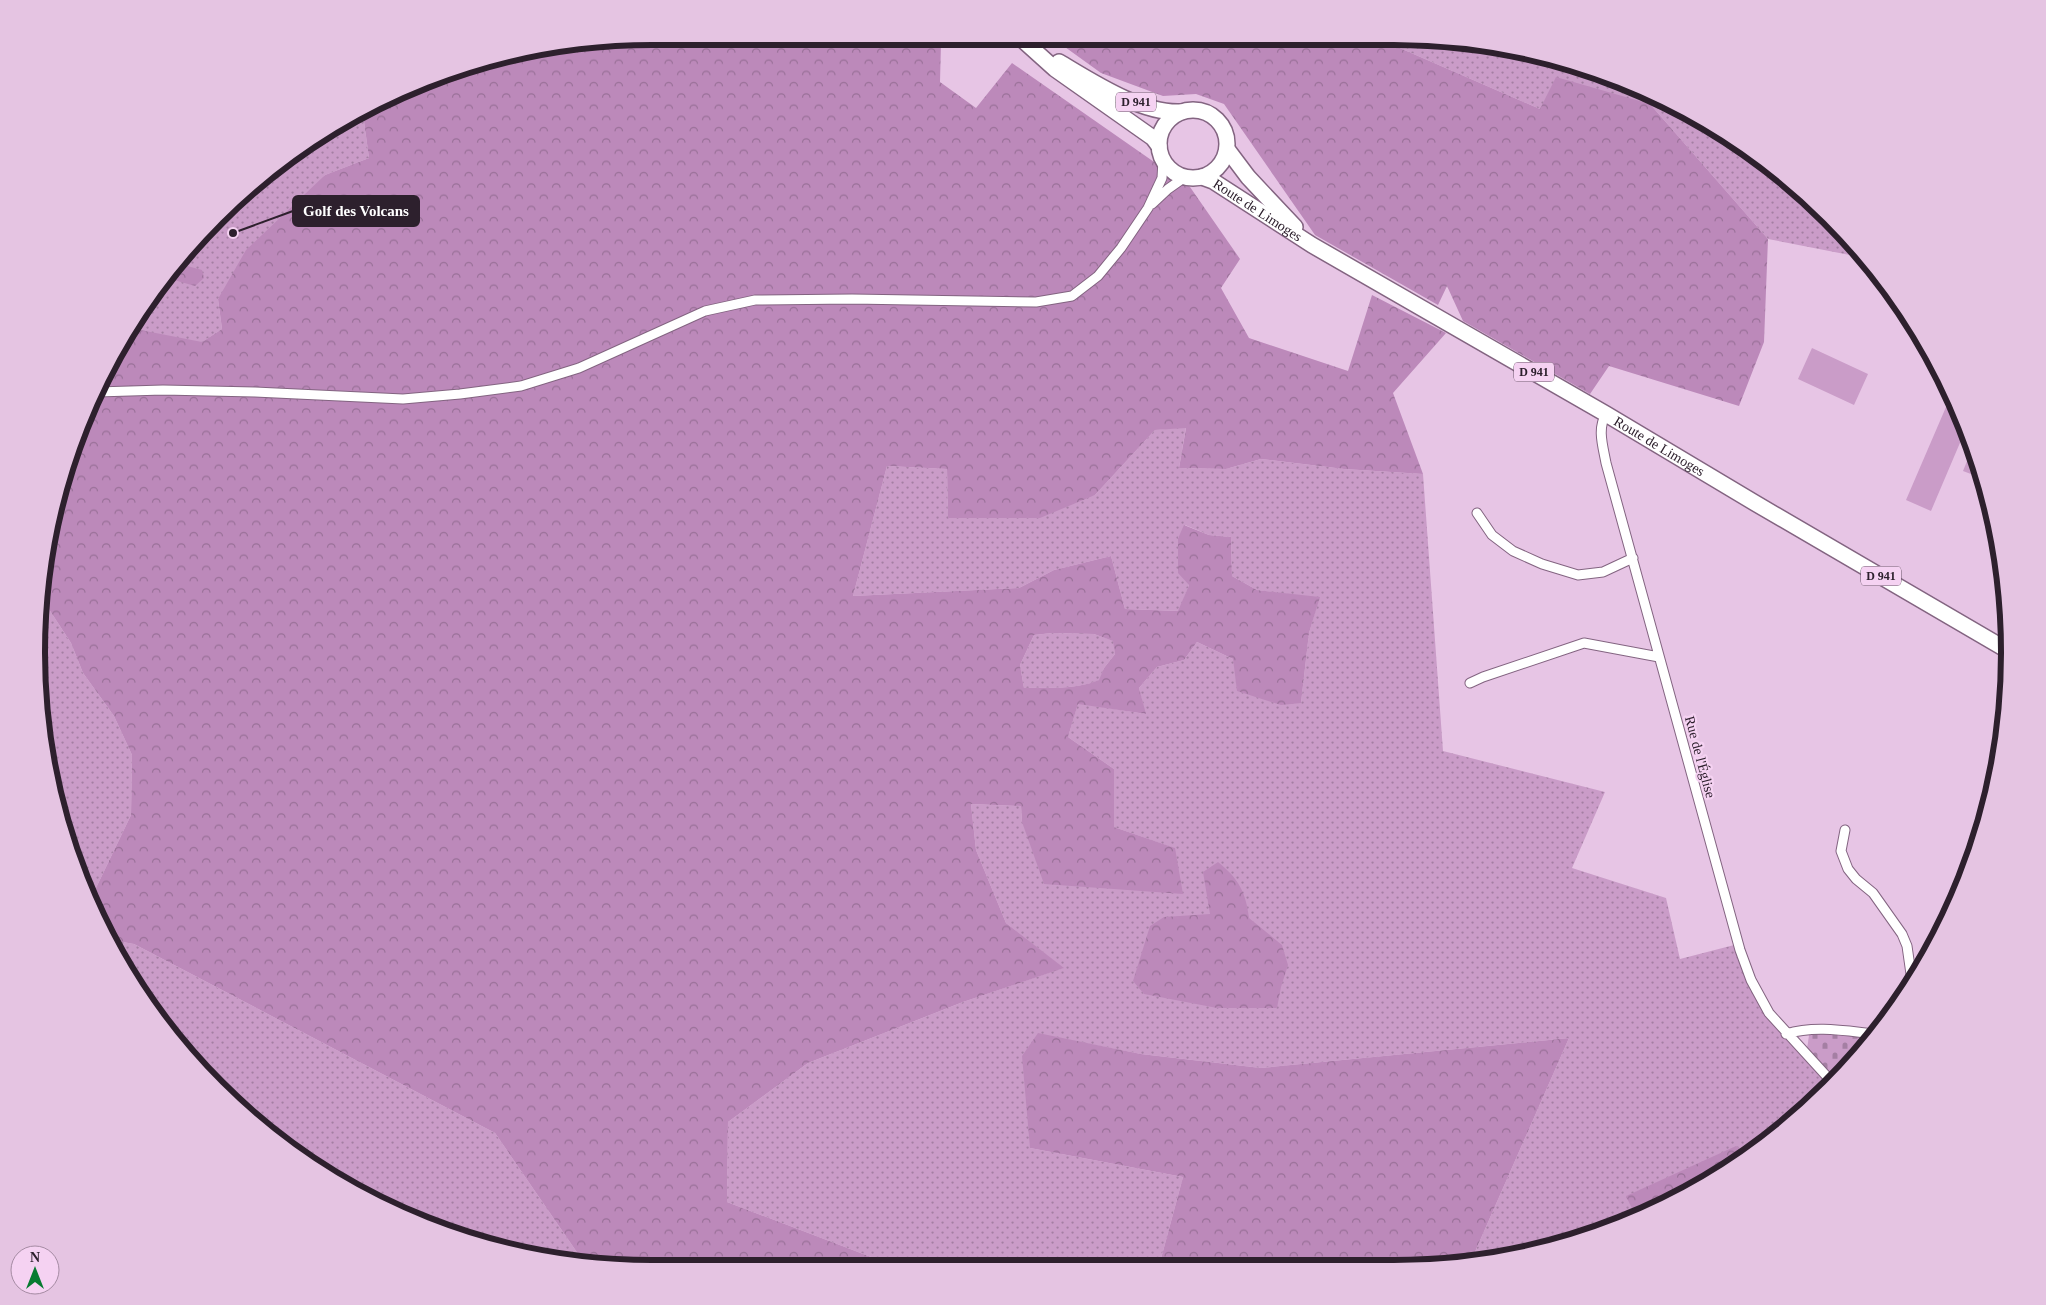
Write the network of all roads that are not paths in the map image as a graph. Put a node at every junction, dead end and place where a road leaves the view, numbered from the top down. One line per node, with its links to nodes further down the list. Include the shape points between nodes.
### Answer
1 (1028, 45): 2 (main road, D 941, via 1114,94 1167,113); 4 (main road, D 941, via 1055,70 1153,138)
2 (1181, 112): 3 (main road, via 1193,110 1215,118 1225,132); 4 (main road, via 1164,126 1160,135)
3 (1227, 150): 6 (main road, via 1218,167); 8 (main road, Route de Limoges / D 941)
4 (1161, 153): 5 (main road, via 1172,171); 7 (street, via 1162,178)
5 (1185, 178): 6 (main road); 7 (street)
6 (1202, 178): 8 (main road, Route de Limoges / D 941, via 1213,181)
7 (1148, 208): 9 (street, via 1098,276 1072,296 1036,302 755,300 705,311 579,368 521,386 460,394 403,399 255,392)
8 (1312, 245): 10 (main road, Route de Limoges / D 941)
9 (104, 392)
10 (1606, 414): 12 (street, Rue de l'Église, via 1601,422 1606,463); 13 (main road, Route de Limoges / D 941)
11 (1477, 513): 12 (street, via 1492,535 1513,551 1578,575 1602,572)
12 (1633, 558): 14 (street, Rue de l'Église)
13 (2001, 646)
14 (1659, 657): 15 (street, via 1584,643); 19 (street, Rue de l'Église, via 1740,950 1751,980 1769,1013)
15 (1470, 683)
16 (1845, 830): 17 (street, via 1841,851 1848,869 1874,893 1902,934)
17 (1911, 971)
18 (1866, 1033): 19 (street, via 1827,1029)
19 (1786, 1034): 20 (street, Rue de l'Église)
20 (1827, 1077)

